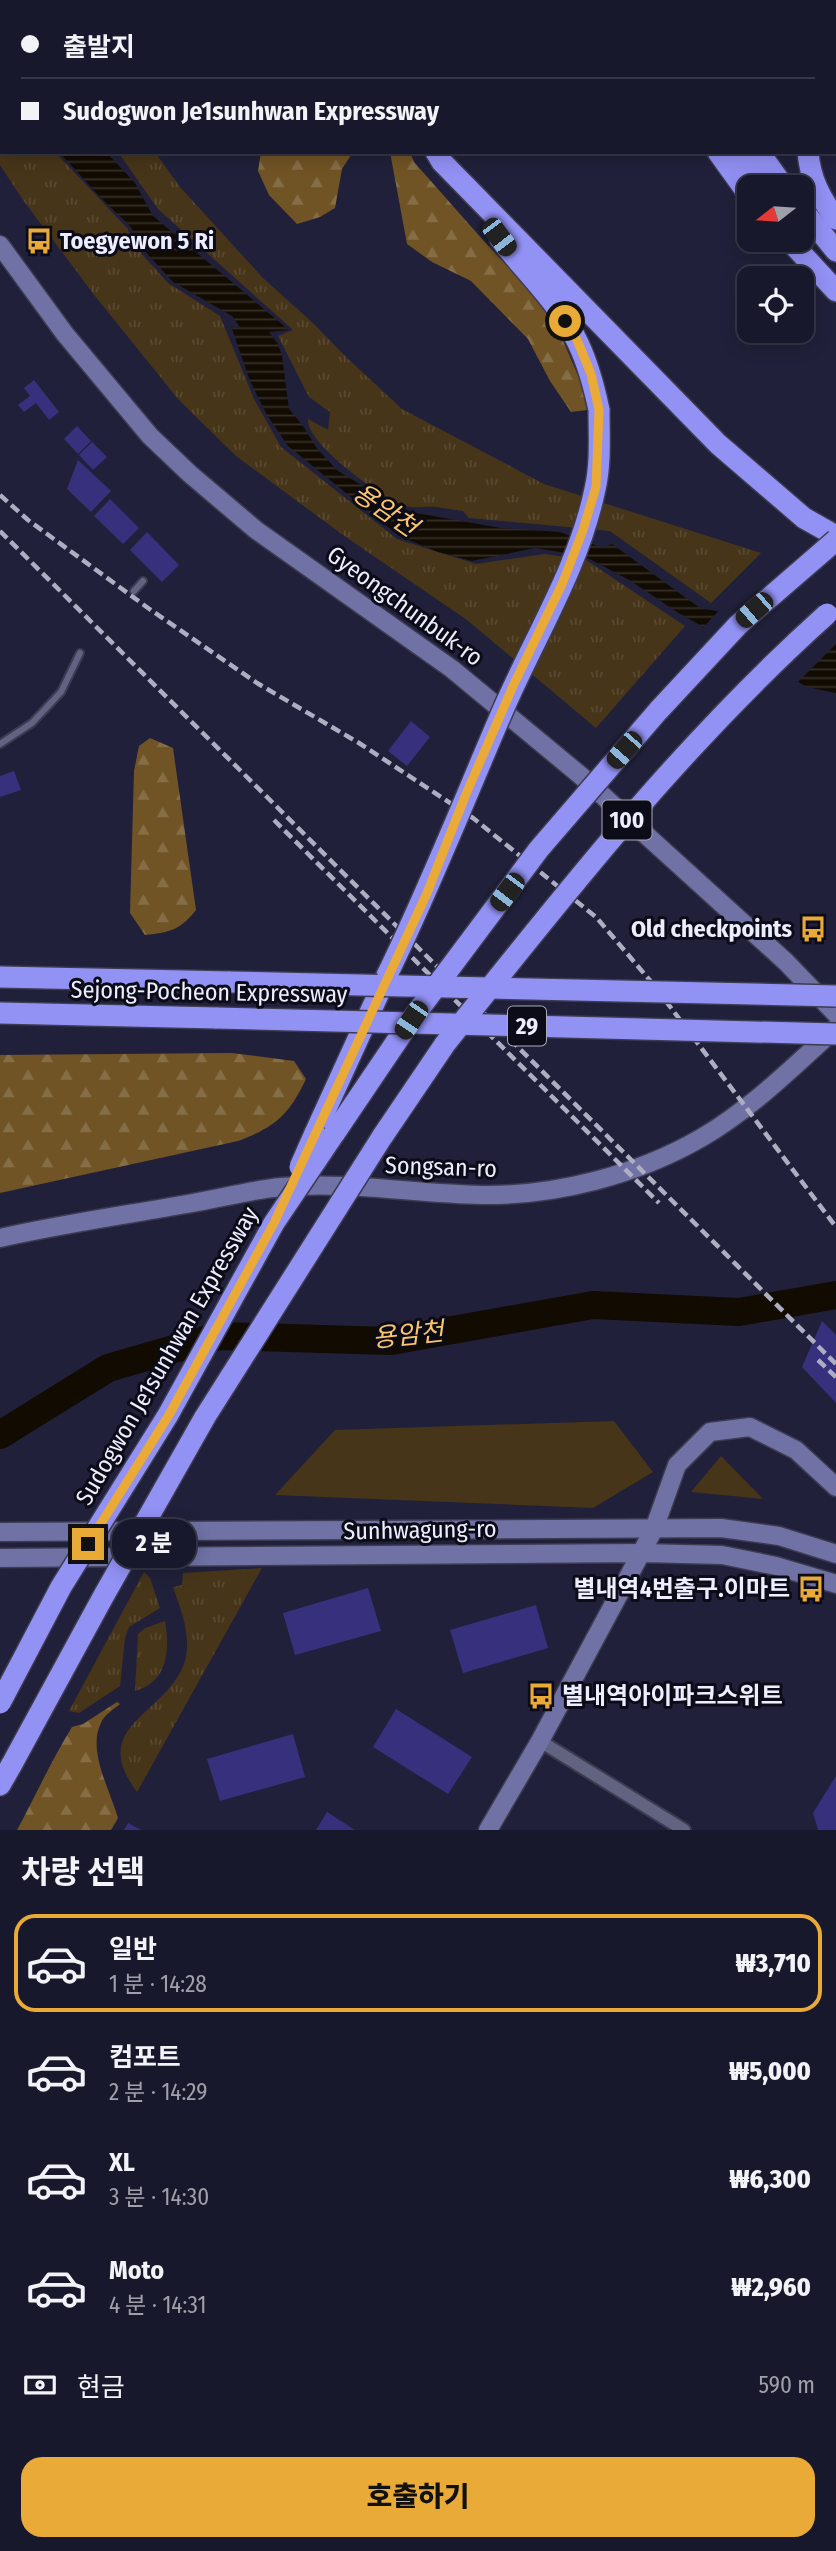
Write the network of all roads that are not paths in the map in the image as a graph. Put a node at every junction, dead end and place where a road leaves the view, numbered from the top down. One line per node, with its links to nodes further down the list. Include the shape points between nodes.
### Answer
1 (719, 154): 8 (highway)
2 (735, 154): 6 (highway)
3 (760, 154): 7 (highway)
4 (808, 154): 9 (highway, via 812,178)
5 (439, 157): 16 (highway, via 718,444 804,518); 28 (highway, bridge, via 552,301 577,340 599,410 596,487 563,582 388,973)
6 (751, 175)
7 (776, 175)
8 (737, 178)
9 (836, 219)
10 (814, 224): 12 (highway)
11 (0, 245): 25 (street, Gyeongchunbuk-ro, via 65,334 150,436 190,474 256,530 452,670 580,775 786,962)
12 (836, 251)
13 (800, 252): 15 (highway)
14 (808, 252): 15 (highway)
15 (836, 290)
16 (836, 538): 28 (highway, Sudogwon Je1sunhwan Expressway / 100, bridge, via 738,625 539,849)
17 (143, 582): 18 (lane)
18 (134, 592)
19 (833, 609): 39 (highway, 100, bridge, via 742,692 691,747 580,874 445,1044 205,1418)
20 (80, 653): 21 (lane, via 61,692 32,723)
21 (0, 744)
22 (0, 977): 23 (highway, Sejong-Pocheon Expressway / 29, bridge)
23 (836, 996)
24 (0, 1013): 27 (highway, Sejong-Pocheon Expressway / 29, bridge)
25 (836, 1014)
26 (836, 1028): 29 (street, Songsan-ro, via 765,1093 700,1139 580,1184 484,1195 280,1187)
27 (836, 1034)
28 (325, 1134): 37 (highway, Sudogwon Je1sunhwan Expressway / 100, bridge, via 169,1415 61,1587)
29 (0, 1238)
30 (836, 1487): 31 (street, via 796,1450 750,1427 710,1432 677,1465)
31 (654, 1529): 32 (street, Sunhwagung-ro); 33 (street); 34 (street, Sunhwagung-ro, via 721,1528 779,1536)
32 (0, 1532)
33 (642, 1553): 35 (street, Sunhwagung-ro); 36 (street, Sunhwagung-ro, via 722,1555); 38 (street)
34 (836, 1554)
35 (0, 1558)
36 (836, 1584)
37 (0, 1703)
38 (540, 1741): 40 (street); 41 (street)
39 (0, 1785)
40 (488, 1830)
41 (684, 1830)

